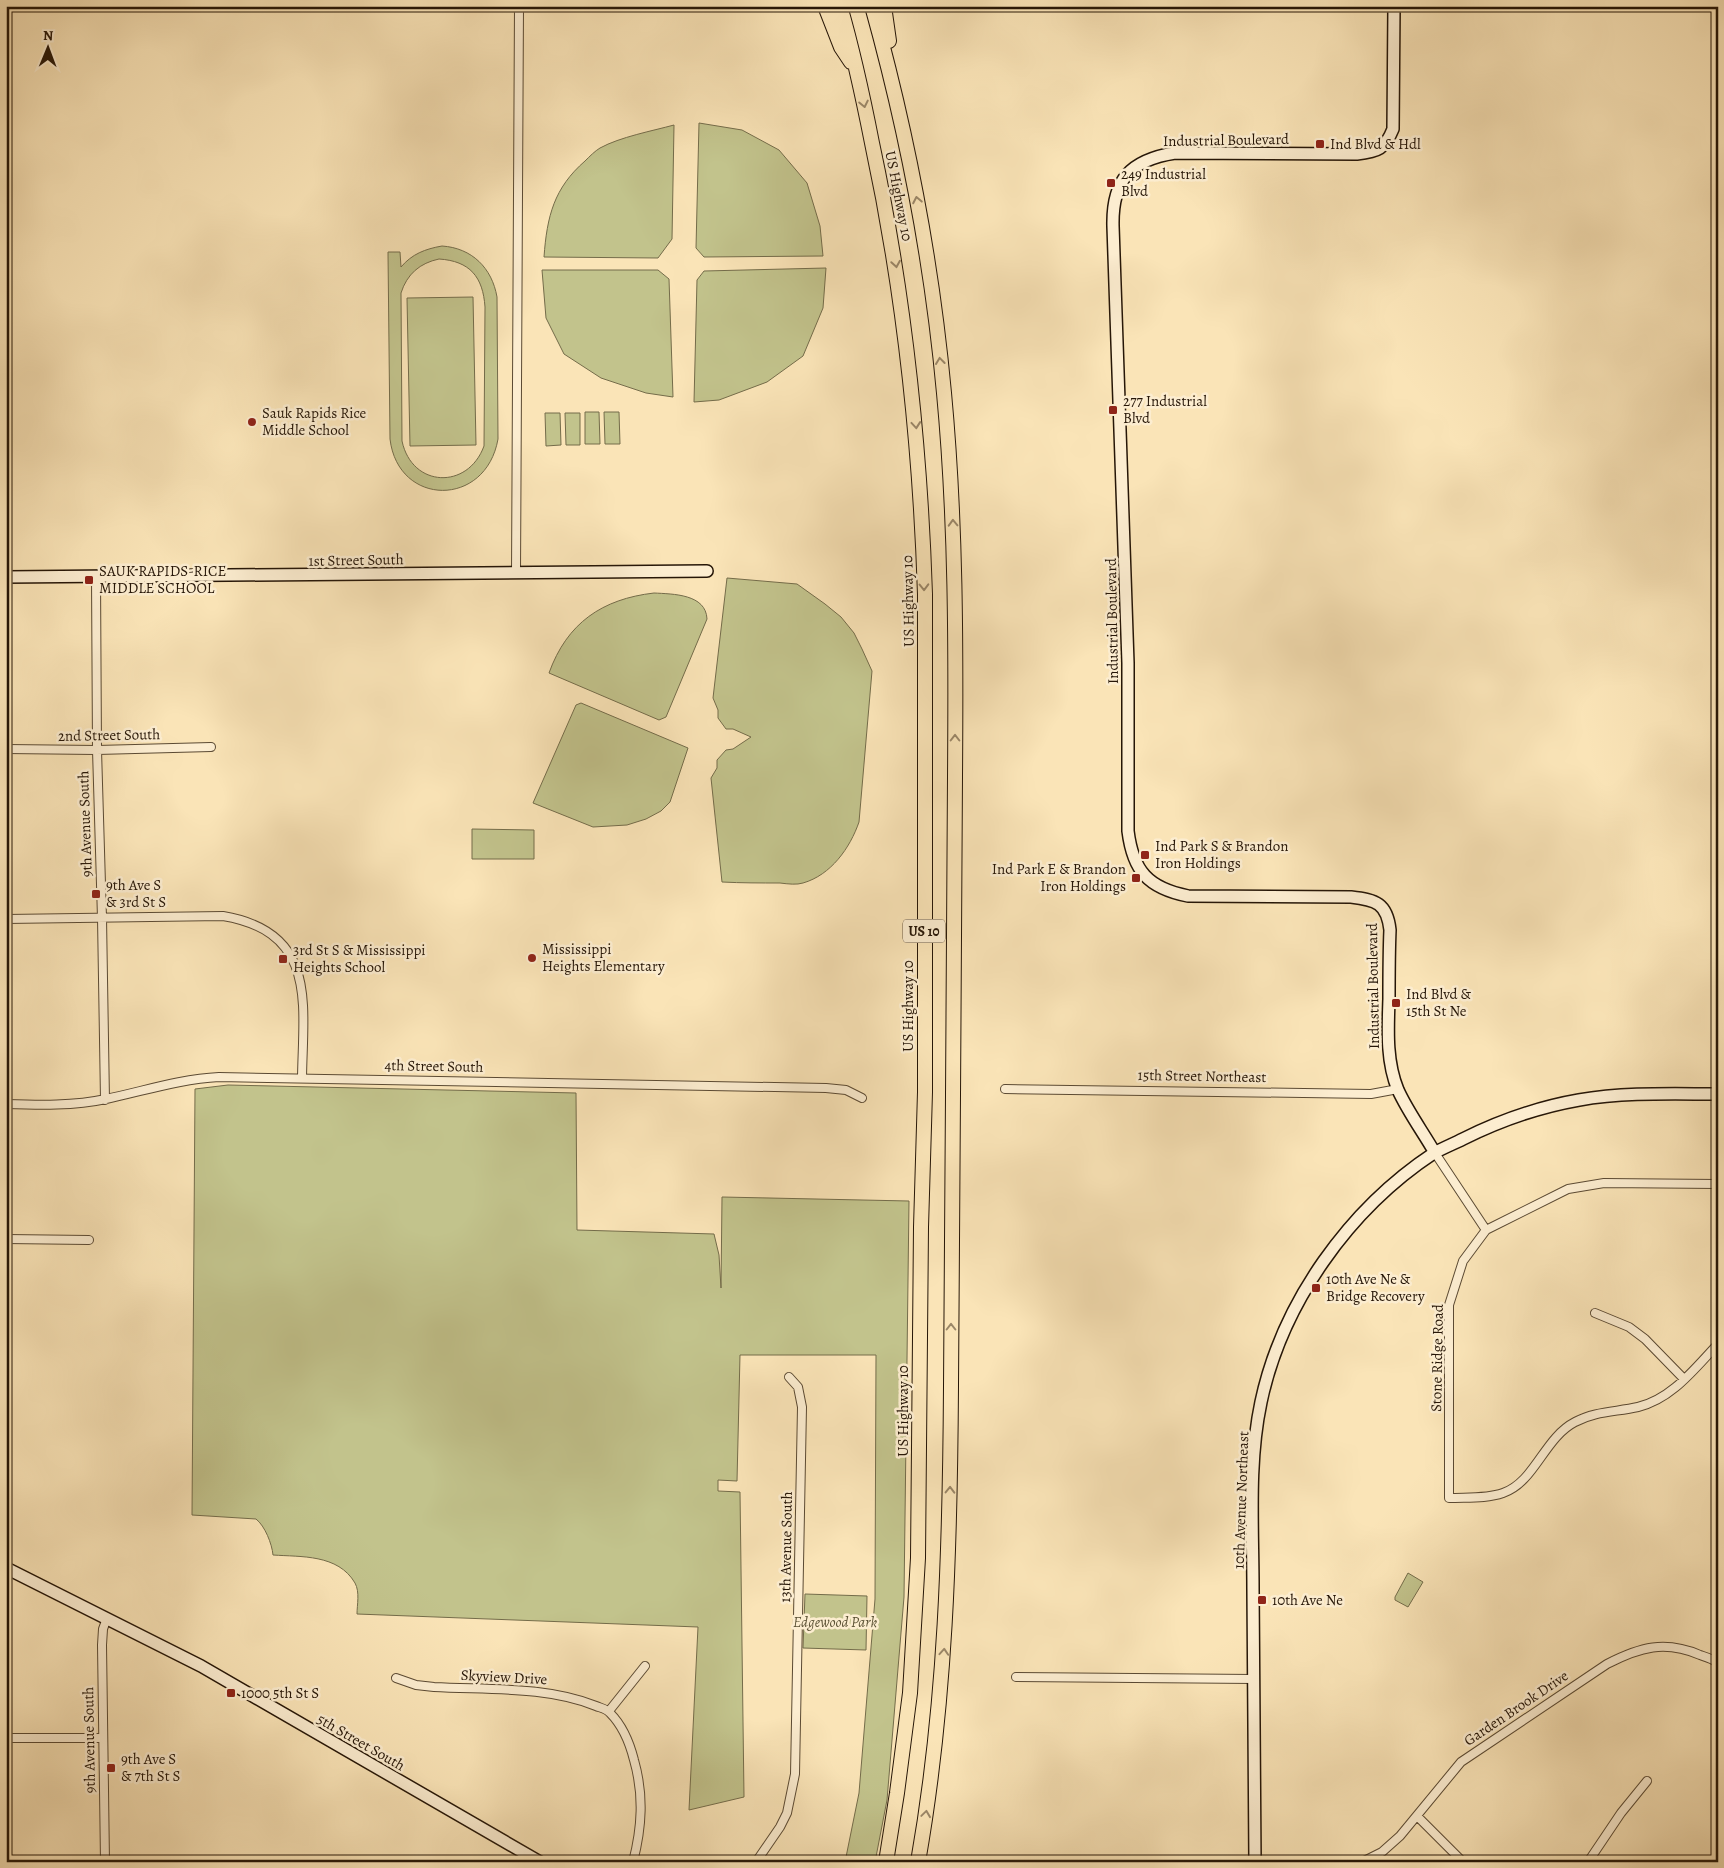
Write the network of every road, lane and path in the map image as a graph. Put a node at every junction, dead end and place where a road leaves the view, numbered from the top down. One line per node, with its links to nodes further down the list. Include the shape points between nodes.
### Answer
1 (519, 6): 10 (street)
2 (826, 6): 7 (highway, via 841,47)
3 (840, 6): 7 (highway, US Highway 10 / US 10)
4 (872, 6): 8 (highway, US Highway 10)
5 (884, 6): 8 (highway)
6 (1394, 6): 20 (street, Industrial Boulevard, via 1393,129 1382,148 1357,154 1175,153 1156,156 1139,163 1126,176 1116,192 1112,209 1125,560 1130,847 1144,876 1155,886 1173,893 1188,896 1351,897 1377,903 1385,909 1390,930 1389,1053)
7 (857, 70): 50 (highway, US Highway 10 / US 10, one-way to 50, via 889,226 905,331 920,476 924,594 924,1092 918,1558 910,1693)
8 (904, 133): 51 (highway, US Highway 10 / US 10, one-way to 8, via 938,1714 949,1550 956,630 944,389 928,268)
9 (707, 571): 10 (street, 1st Street South)
10 (516, 572): 12 (street, 1st Street South)
11 (6, 577): 12 (street, 1st Street South)
12 (96, 577): 15 (street, 9th Avenue South)
13 (211, 747): 15 (street, 2nd Street South)
14 (6, 749): 15 (street, 2nd Street South)
15 (96, 750): 17 (street, 9th Avenue South)
16 (6, 918): 17 (street)
17 (102, 918): 18 (street, via 223,916 253,923 266,930 292,956 301,978); 23 (street, 9th Avenue South)
18 (302, 1078): 22 (street, 4th Street South, via 826,1088 846,1090); 23 (street, 4th Street South, via 199,1078)
19 (1005, 1089): 20 (street, 15th Street Northeast, via 1371,1094)
20 (1398, 1089): 25 (street, Industrial Boulevard)
21 (1718, 1094): 25 (street, 10th Avenue Northeast, via 1647,1094 1580,1100 1543,1108)
22 (862, 1098)
23 (105, 1100): 24 (street, 4th Street South, via 52,1105)
24 (6, 1104)
25 (1435, 1152): 27 (street, Industrial Boulevard); 40 (street, 10th Avenue Northeast, via 1378,1198 1318,1269 1292,1314 1269,1375 1259,1417 1254,1465)
26 (1718, 1184): 27 (street, Stone Ridge Road, via 1604,1183 1568,1189)
27 (1486, 1230): 33 (street, Stone Ridge Road, via 1463,1261 1449,1305 1449,1498 1503,1493 1519,1484 1559,1433 1575,1422 1596,1413 1656,1401)
28 (6, 1239): 29 (street)
29 (89, 1240)
30 (1595, 1312): 33 (street, via 1629,1327 1645,1339)
31 (1718, 1344): 33 (street)
32 (790, 1377): 49 (street, 13th Avenue South, via 798,1387 802,1407 795,1774 787,1813)
33 (1684, 1379)
34 (6, 1568): 35 (street, 5th Street South)
35 (107, 1618): 43 (street, 9th Avenue South, via 102,1645); 47 (street, 5th Street South, via 201,1666)
36 (1718, 1663): 45 (street, Garden Brook Drive, via 1687,1649 1659,1646 1631,1652 1607,1664 1461,1762)
37 (645, 1666): 41 (street)
38 (1016, 1677): 40 (street)
39 (396, 1678): 41 (street, Skyview Drive, via 434,1687 551,1693)
40 (1254, 1679): 52 (street, 10th Avenue Northeast)
41 (609, 1711): 48 (street, via 626,1739 638,1774 641,1820)
42 (6, 1738): 43 (street)
43 (103, 1738): 46 (street, 9th Avenue South)
44 (1648, 1781): 55 (street, via 1621,1813)
45 (1417, 1816): 53 (street, Garden Brook Drive, via 1382,1852); 54 (street)
46 (105, 1862)
47 (540, 1862)
48 (634, 1862)
49 (756, 1862)
50 (886, 1862)
51 (918, 1862)
52 (1254, 1862)
53 (1362, 1862)
54 (1463, 1862)
55 (1588, 1862)

